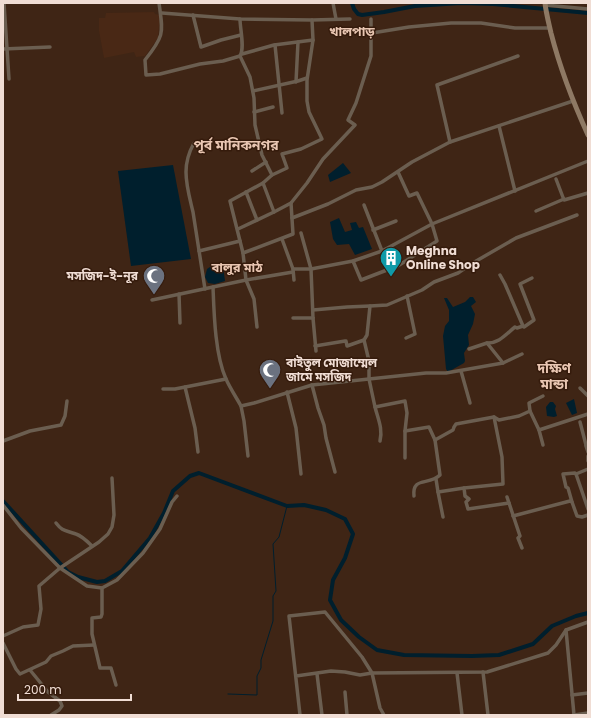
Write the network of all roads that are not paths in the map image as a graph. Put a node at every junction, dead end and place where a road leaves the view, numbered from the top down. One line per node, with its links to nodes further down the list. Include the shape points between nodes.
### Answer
1 (4, 3): 21 (street)
2 (159, 3): 6 (street)
3 (333, 3): 9 (street)
4 (546, 5): 5 (street); 13 (street)
5 (588, 9)
6 (162, 13): 7 (street); 22 (street, via 161,38 145,60 146,75)
7 (193, 15): 8 (street); 15 (street, via 200,47)
8 (240, 19): 12 (street); 15 (street)
9 (336, 19): 10 (street); 12 (street)
10 (350, 19)
11 (371, 19): 14 (street)
12 (312, 20): 16 (street)
13 (550, 28): 14 (street, via 450,23); 29 (street)
14 (372, 33): 48 (street, via 371,56 348,120 355,125 323,159)
15 (241, 35): 22 (street)
16 (313, 40): 17 (street); 24 (street)
17 (298, 42): 18 (street); 26 (street)
18 (275, 45): 22 (street); 27 (street)
19 (50, 47): 21 (street)
20 (3, 49): 21 (street)
21 (8, 49): 25 (street)
22 (241, 55): 28 (street, via 250,77)
23 (518, 56): 35 (street, via 437,85)
24 (307, 78): 26 (street); 41 (street, via 309,112 322,139 302,149 282,154 287,168)
25 (9, 79)
26 (296, 82): 27 (street)
27 (279, 86): 28 (street); 32 (street)
28 (252, 91): 31 (street)
29 (573, 101): 33 (street); 34 (street)
30 (273, 107): 31 (street)
31 (254, 112): 38 (street, via 257,137)
32 (282, 113)
33 (499, 126): 35 (street); 44 (street)
34 (588, 134)
35 (450, 142): 40 (street)
36 (194, 143): 62 (street, via 186,172)
37 (588, 161): 44 (street)
38 (266, 162): 39 (street); 41 (street)
39 (252, 171)
40 (398, 172): 53 (street, via 372,187 356,190); 56 (street, via 409,196 417,193)
41 (272, 175): 43 (street)
42 (556, 179): 47 (street)
43 (263, 183): 45 (street); 51 (street)
44 (515, 191): 56 (street)
45 (246, 192): 54 (street); 57 (street, via 230,201)
46 (588, 193): 47 (street)
47 (564, 200): 50 (street)
48 (291, 203): 51 (street); 53 (street)
49 (364, 204): 58 (street)
50 (536, 211)
51 (274, 212): 54 (street)
52 (577, 215): 75 (street, via 516,238 458,273)
53 (292, 218): 60 (street, via 293,234)
54 (257, 220): 57 (street)
55 (396, 221): 58 (street)
56 (432, 224): 63 (street); 65 (street, via 437,241 393,268 360,280)
57 (238, 229): 61 (street)
58 (373, 230): 63 (street)
59 (301, 233): 66 (street)
60 (282, 239): 64 (street); 67 (street)
61 (240, 241): 62 (street); 64 (street)
62 (199, 251): 73 (street)
63 (382, 251): 65 (street)
64 (243, 253): 70 (street)
65 (353, 261): 66 (street)
66 (311, 269): 67 (street); 78 (street)
67 (293, 271): 70 (street); 71 (street)
68 (500, 275): 82 (street)
69 (532, 278): 82 (street, via 520,284 534,320 527,326)
70 (246, 280): 72 (street); 83 (street, via 254,299)
71 (294, 280)
72 (213, 287): 73 (street); 93 (street, via 220,364)
73 (205, 288): 74 (street)
74 (179, 294): 76 (street); 81 (street)
75 (407, 296): 77 (street, via 387,305); 84 (street, via 415,334)
76 (152, 300)
77 (370, 306): 78 (street); 85 (street, via 367,335)
78 (313, 310): 80 (street)
79 (293, 318): 80 (street)
80 (313, 318): 87 (street)
81 (180, 323)
82 (522, 326): 86 (street, via 515,327 500,340)
83 (257, 327)
84 (406, 338)
85 (364, 340): 87 (street, via 347,346 345,340); 94 (street, via 369,361)
86 (487, 343): 88 (street); 91 (street)
87 (315, 346): 89 (street)
88 (469, 349)
89 (316, 351)
90 (522, 354): 91 (street)
91 (504, 363): 92 (street)
92 (461, 371): 94 (street); 103 (street)
93 (226, 379): 96 (street); 104 (street)
94 (369, 379): 95 (street); 105 (street)
95 (312, 384): 99 (street); 124 (street)
96 (185, 387): 98 (street); 117 (street)
97 (580, 388): 101 (street)
98 (163, 389)
99 (287, 392): 104 (street); 125 (street, via 296,428)
100 (543, 396): 106 (street, via 529,403)
101 (588, 396)
102 (67, 401): 113 (street, via 61,425)
103 (470, 402)
104 (241, 406): 119 (street)
105 (375, 407): 111 (street, via 405,401); 114 (street, via 380,424)
106 (530, 411): 108 (street, via 499,420); 110 (street)
107 (588, 414): 110 (street)
108 (494, 416): 112 (street, via 456,424 453,430); 129 (street, via 502,457 503,484)
109 (580, 422): 116 (street)
110 (539, 430): 115 (street)
111 (405, 431): 112 (street, via 429,427); 121 (street)
112 (434, 440): 128 (street, via 441,474)
113 (3, 441)
114 (380, 441)
115 (543, 445)
116 (587, 445): 118 (street)
117 (198, 452)
118 (588, 452)
119 (248, 456)
120 (588, 456): 122 (street)
121 (405, 458)
122 (588, 461)
123 (588, 469): 126 (street)
124 (335, 472)
125 (301, 474)
126 (576, 474): 134 (street, via 563,474); 137 (street)
127 (112, 478): 142 (street, via 112,527 108,534)
128 (436, 479): 130 (street); 132 (street, via 416,485 413,489)
129 (464, 488): 130 (street); 135 (street, via 468,509)
130 (438, 492): 140 (street)
131 (177, 496): 145 (street, via 143,553 117,580)
132 (414, 496)
133 (507, 497): 135 (street)
134 (572, 502): 138 (street, via 577,516); 139 (street)
135 (509, 503): 139 (street)
136 (3, 505): 144 (street, via 21,528)
137 (588, 509)
138 (588, 515)
139 (513, 516): 143 (street)
140 (442, 517)
141 (56, 523): 142 (street, via 62,530 77,534)
142 (92, 546): 144 (street)
143 (522, 548)
144 (61, 568): 145 (street, via 87,586); 148 (street, via 39,586 41,609 38,625 23,627)
145 (102, 588): 150 (street, via 102,614 92,618)
146 (588, 622): 147 (street)
147 (566, 630): 152 (street, via 548,653); 160 (street)
148 (3, 636)
149 (3, 643): 151 (street, via 18,674)
150 (94, 646): 151 (street, via 72,646); 157 (street, via 100,668 111,668)
151 (30, 670): 162 (street, via 48,692 60,701 62,706)
152 (483, 672): 154 (street); 168 (street)
153 (372, 673): 154 (street); 155 (street, via 360,675 331,671); 156 (street, via 325,612 290,616); 166 (street)
154 (458, 673): 167 (street)
155 (317, 674): 156 (street); 164 (street)
156 (296, 676): 163 (street)
157 (116, 685)
158 (345, 692): 165 (street)
159 (588, 693): 160 (street)
160 (572, 695): 169 (street)
161 (588, 714): 169 (street)
162 (51, 715)
163 (300, 715)
164 (322, 715)
165 (347, 715)
166 (384, 715)
167 (462, 715)
168 (488, 715)
169 (574, 715)

